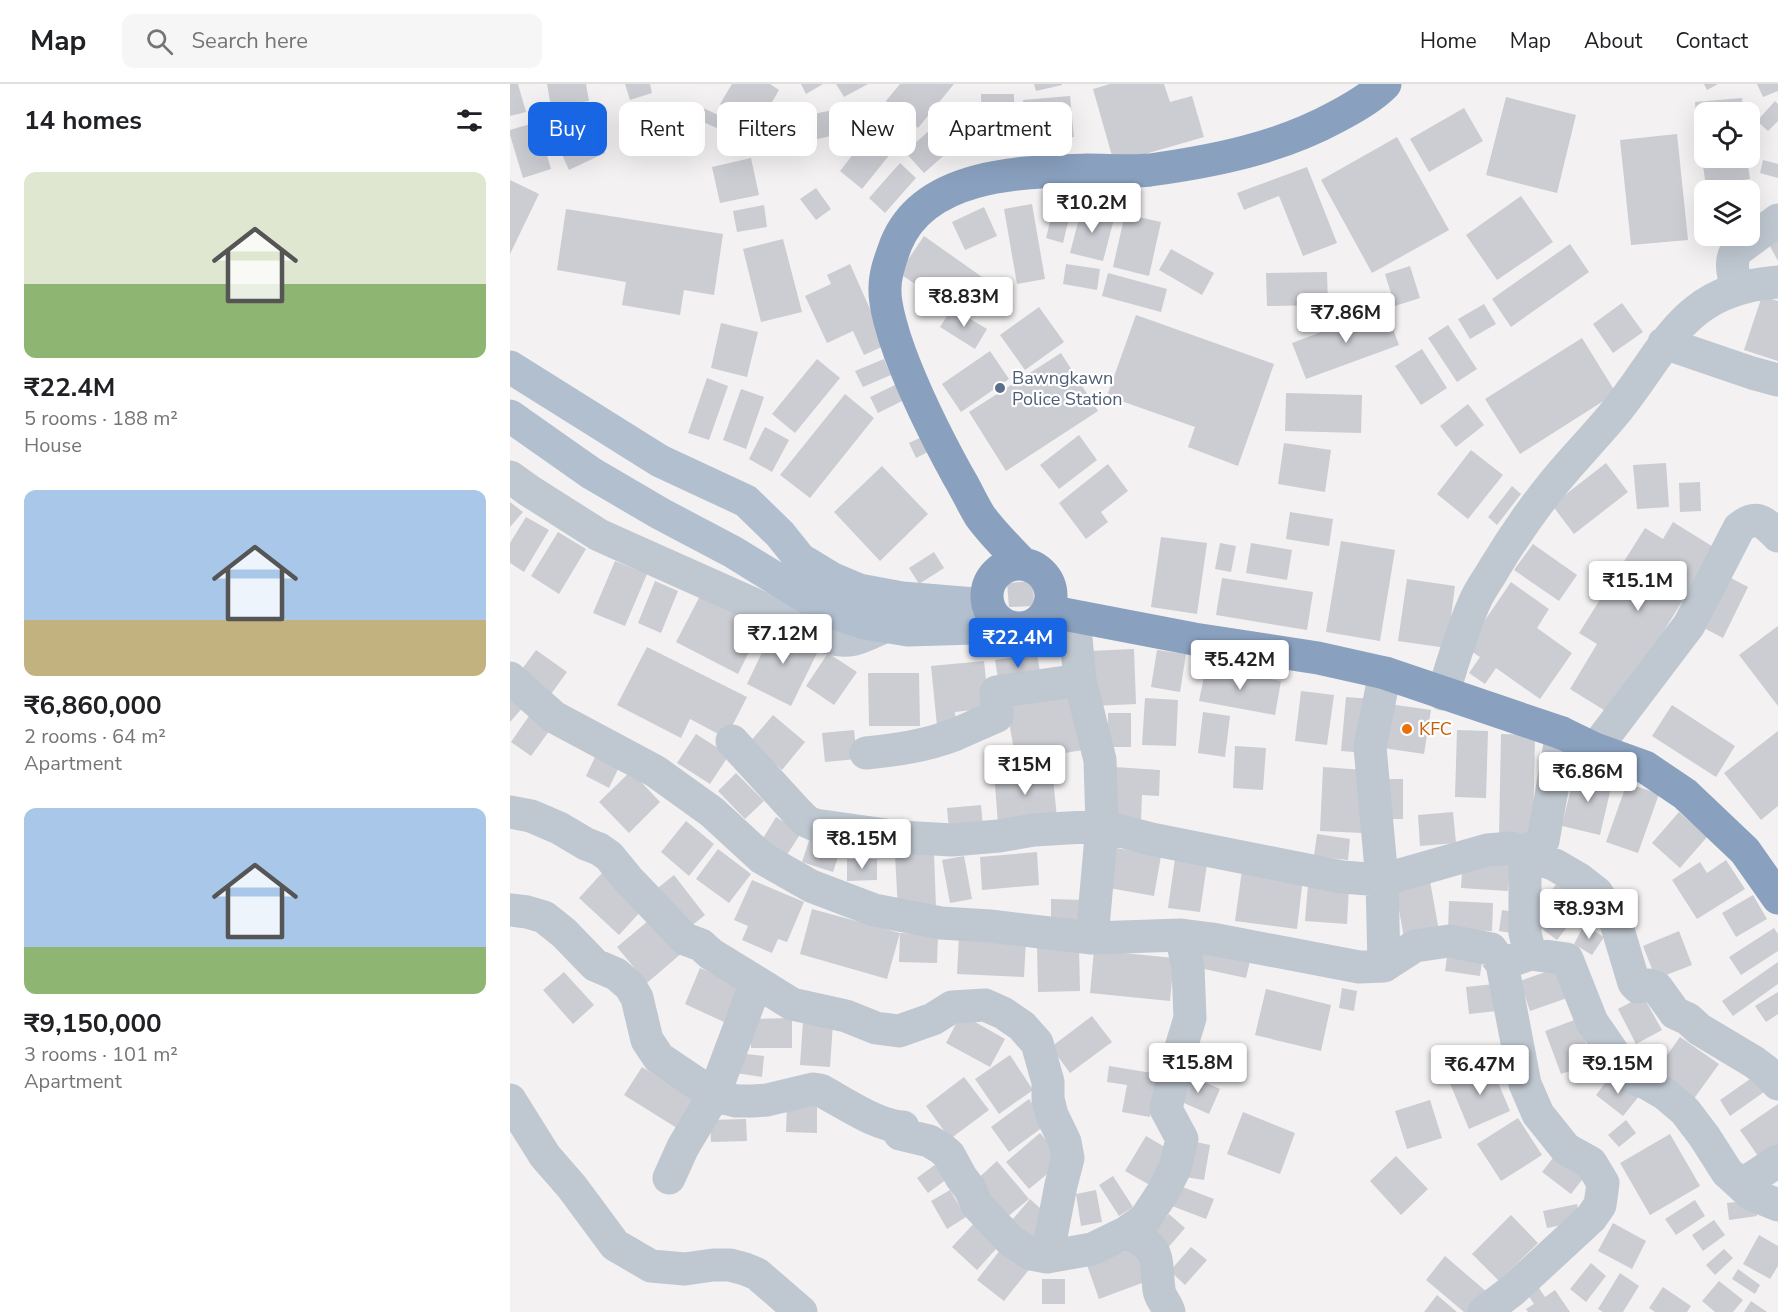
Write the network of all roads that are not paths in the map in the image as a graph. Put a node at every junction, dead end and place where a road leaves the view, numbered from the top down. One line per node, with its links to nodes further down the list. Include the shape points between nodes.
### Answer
1 (1385, 84): 11 (highway, via 1358,105 1313,130 1268,146 1147,170 1022,173 989,178 960,186 916,213 901,233 890,260 885,288 893,335 930,424 980,516)
2 (1778, 220): 4 (street, via 1733,255)
3 (1778, 282): 4 (street)
4 (1737, 289): 5 (street, via 1708,301)
5 (1664, 343): 7 (street); 18 (street, via 1618,408 1551,485 1511,540 1477,598)
6 (510, 367): 13 (main road, via 660,460 746,501 800,559 833,579 859,590)
7 (1778, 380)
8 (510, 416): 14 (main road, via 591,473 829,611)
9 (510, 477): 14 (street, via 599,535 829,638 851,641)
10 (1778, 536): 21 (street, via 1755,519 1739,528 1689,625)
11 (1022, 563): 12 (highway, via 1037,568 1048,580); 13 (highway, via 1006,566 994,575 987,589)
12 (1061, 614): 13 (highway, via 1024,629); 15 (highway); 17 (street)
13 (998, 616): 14 (main road, via 908,630)
14 (886, 626)
15 (1385, 673): 18 (highway); 26 (street, via 1370,747)
16 (510, 678): 30 (street, via 554,717 655,771 712,812 762,858 811,886 874,910 940,923)
17 (1080, 680): 22 (street, via 996,692 997,716 923,744); 24 (street, via 1100,760)
18 (1443, 694): 19 (highway)
19 (1562, 733): 21 (highway); 25 (street, via 1543,841)
20 (732, 741): 24 (street, via 806,821 815,825 952,840)
21 (1595, 750): 27 (highway, via 1644,767 1685,794 1745,851)
22 (866, 753)
23 (510, 812): 33 (street, via 531,816 600,849 685,939 701,945)
24 (1102, 826): 26 (street, via 1342,877); 30 (street)
25 (1525, 852): 26 (street, via 1512,848 1487,850); 31 (street, via 1525,933); 34 (street, via 1555,865 1597,893 1616,923 1638,987 1657,988 1675,1013 1754,1062)
26 (1382, 880): 32 (street)
27 (1778, 898)
28 (510, 910): 35 (street, via 544,917 595,965 616,974 637,998 646,1040 659,1058)
29 (1181, 935): 30 (street); 32 (street, via 1359,967); 41 (street, via 1188,967 1190,1018 1166,1109 1182,1139 1175,1168 1163,1192 1145,1219)
30 (1092, 938)
31 (1516, 959): 32 (street, via 1491,949 1449,941 1414,946); 39 (street, via 1567,959 1592,1022 1618,1065 1631,1077 1665,1094 1685,1112 1727,1172); 45 (street, via 1525,1084 1538,1114 1566,1149 1591,1162 1603,1183 1600,1204 1592,1218)
32 (1384, 966)
33 (756, 983): 35 (street); 42 (street, via 792,1004 835,1013 876,1028 899,1031 944,1014 952,1007 986,1005 1022,1026 1036,1042 1048,1082 1052,1115 1068,1158)
34 (1778, 1084)
35 (714, 1095): 38 (street); 42 (street, via 753,1101 820,1090 882,1122 903,1127 900,1134 929,1141 949,1155 977,1205 1011,1241 1031,1254)
36 (510, 1100): 43 (street, via 545,1156 615,1245 651,1266 685,1269 730,1265 745,1269 757,1274)
37 (1778, 1161): 39 (street)
38 (669, 1178)
39 (1741, 1185): 40 (street, via 1751,1194)
40 (1778, 1205)
41 (1127, 1232): 42 (street, via 1092,1249); 44 (street, via 1154,1250 1159,1293)
42 (1047, 1257)
43 (801, 1312)
44 (1169, 1312)
45 (1484, 1312)

